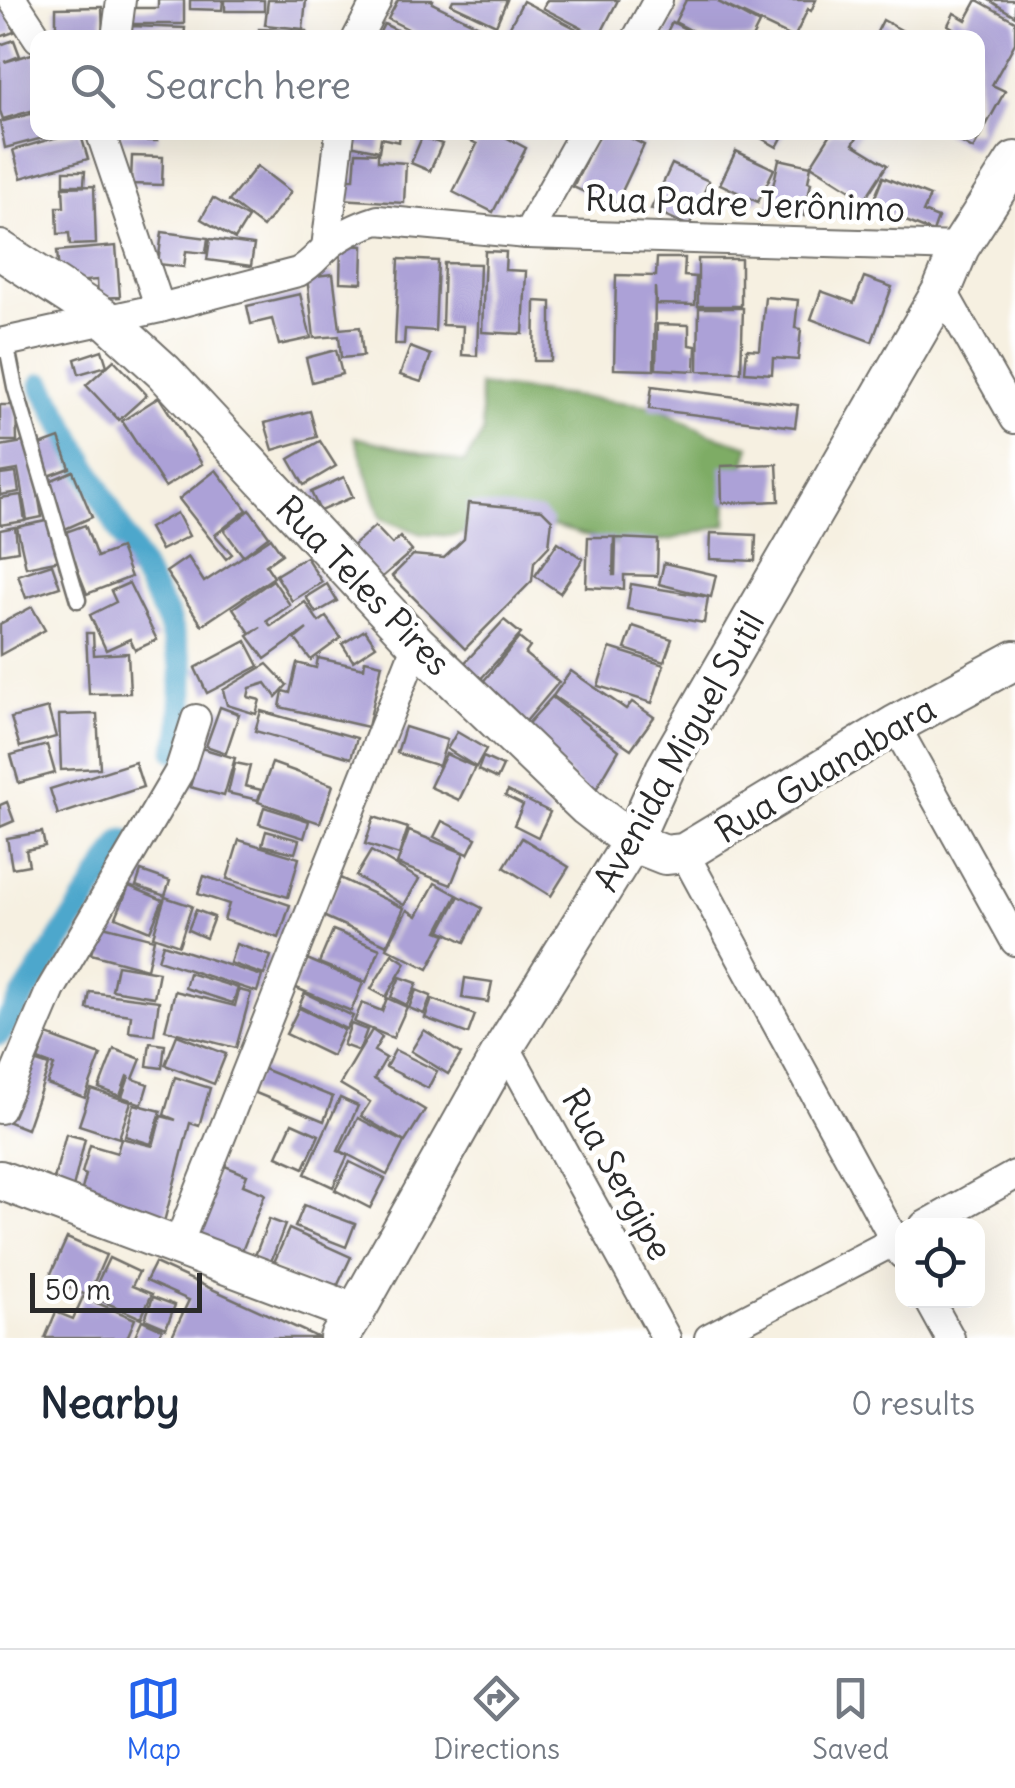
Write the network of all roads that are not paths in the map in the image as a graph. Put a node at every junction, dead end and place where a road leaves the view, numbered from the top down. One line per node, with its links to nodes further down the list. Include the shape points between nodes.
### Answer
1 (13, 0): 6 (street)
2 (121, 0): 7 (street)
3 (358, 0): 8 (street)
4 (377, 0): 9 (street)
5 (658, 0): 10 (street)
6 (33, 30)
7 (117, 30)
8 (355, 30)
9 (359, 30)
10 (641, 30)
11 (104, 140): 20 (street)
12 (339, 140): 17 (street)
13 (580, 140): 15 (street)
14 (1015, 162): 16 (street, Avenida Miguel Sutil)
15 (527, 234): 16 (street, Rua Padre Jerônimo); 17 (street, Rua Padre Jerônimo, via 378,220)
16 (960, 247): 19 (street, Avenida Miguel Sutil)
17 (326, 248): 20 (street, Rua Padre Jerônimo, via 298,272)
18 (0, 250): 21 (street, Rua Teles Pires)
19 (942, 290): 23 (street); 30 (street, Avenida Miguel Sutil, via 665,769)
20 (160, 308): 21 (street, Rua Padre Jerônimo)
21 (106, 319): 22 (street, Rua Padre Jerônimo); 26 (street, Rua Teles Pires, via 164,372)
22 (3, 343): 25 (lane)
23 (1006, 385): 24 (street)
24 (1015, 419)
25 (78, 600)
26 (416, 644): 30 (street, Rua Teles Pires, via 587,808); 39 (street)
27 (1015, 660): 29 (street, Rua Guanabara)
28 (196, 720): 33 (street, via 179,772 51,990)
29 (896, 725): 30 (street, Rua Guanabara); 31 (street)
30 (660, 850): 32 (street, Avenida Miguel Sutil, via 598,894); 37 (street)
31 (1015, 941)
32 (505, 1046): 41 (street, Avenida Miguel Sutil); 42 (street, Rua Sergipe)
33 (0, 1109)
34 (1015, 1174): 36 (street)
35 (0, 1186): 39 (street)
36 (938, 1218)
37 (895, 1236)
38 (895, 1246): 43 (street)
39 (177, 1247): 41 (street)
40 (933, 1308): 44 (street)
41 (347, 1326)
42 (666, 1338)
43 (709, 1338)
44 (950, 1338)

